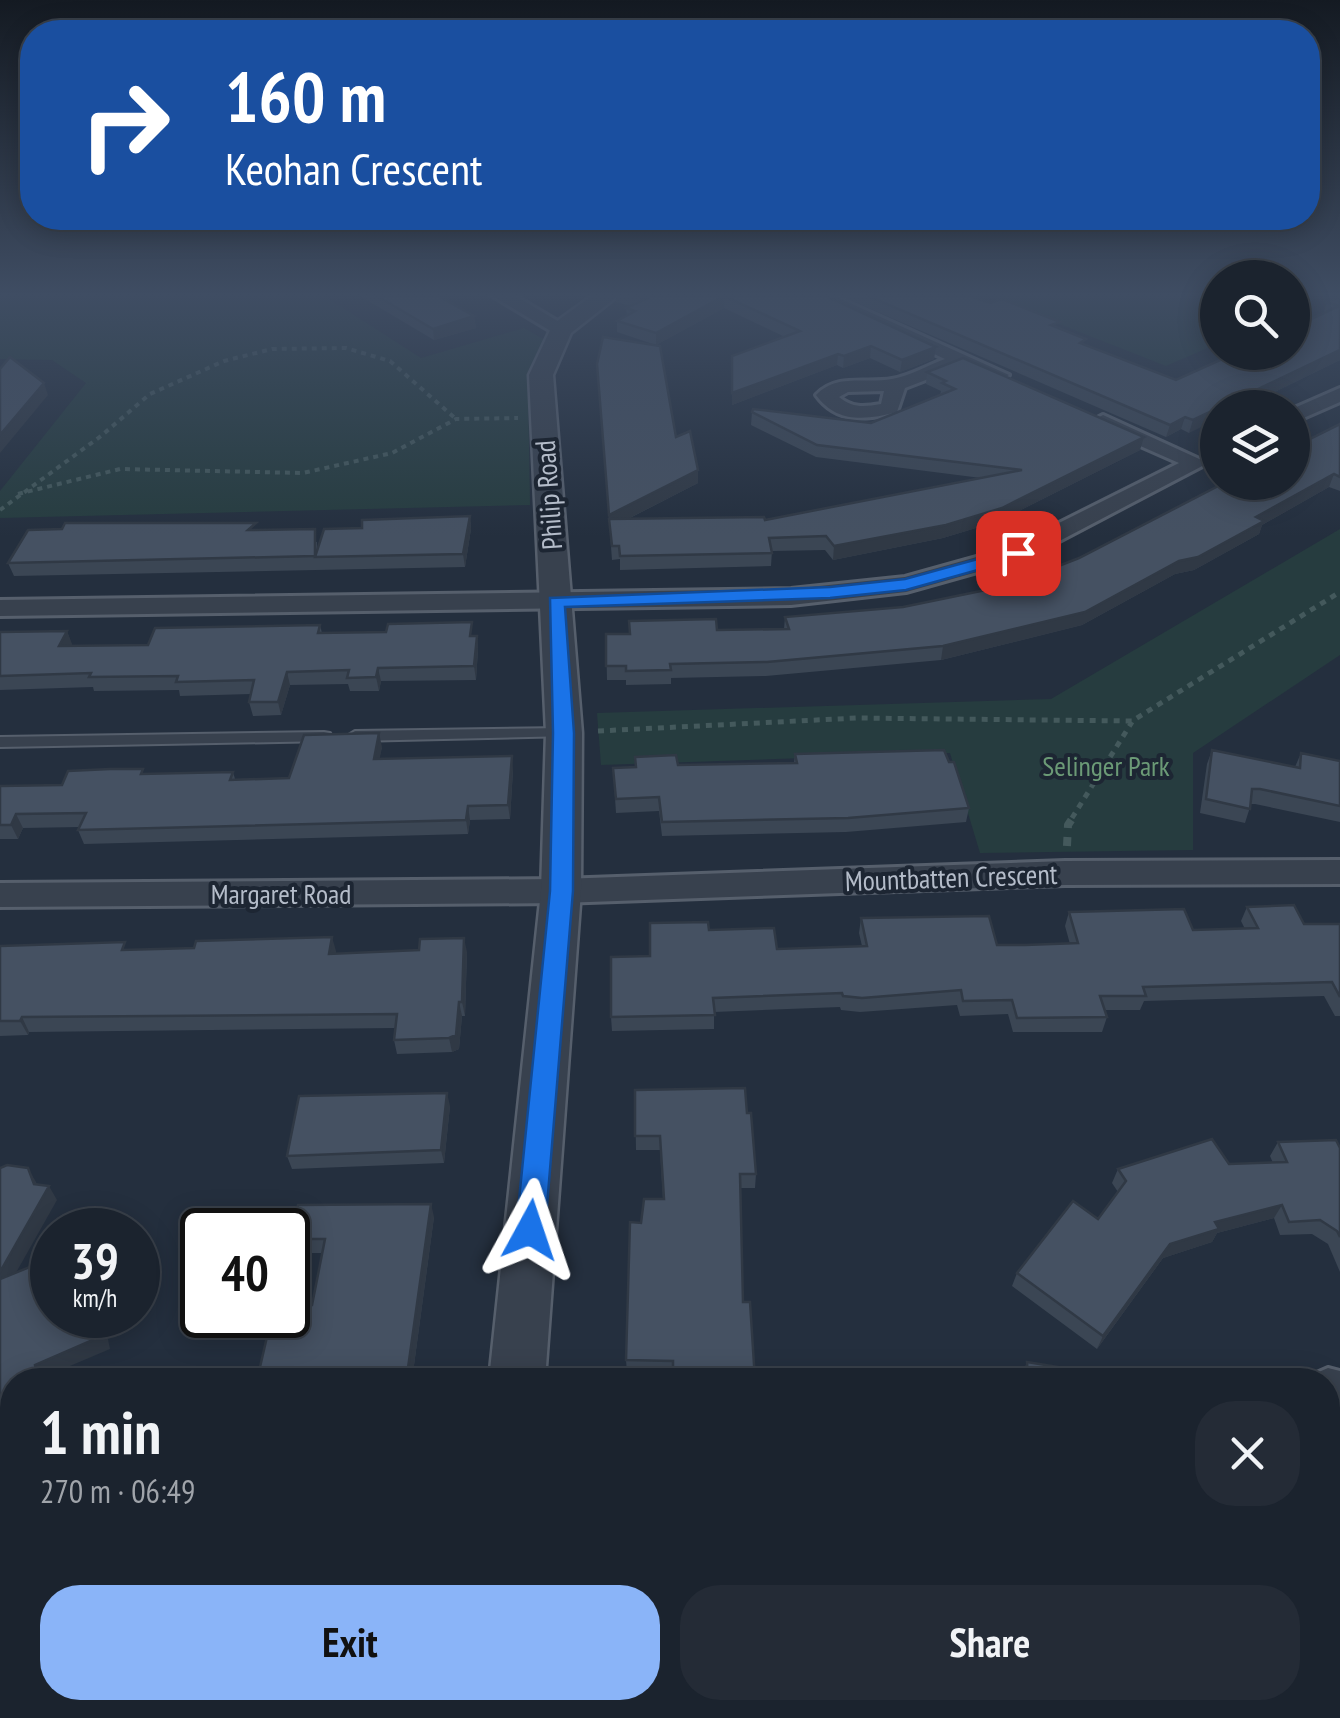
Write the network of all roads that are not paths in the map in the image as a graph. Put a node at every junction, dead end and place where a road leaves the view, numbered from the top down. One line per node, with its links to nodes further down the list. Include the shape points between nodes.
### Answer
1 (541, 375): 11 (street, Philip Road)
2 (921, 375): 5 (street)
3 (998, 375): 4 (street)
4 (1016, 383)
5 (896, 385)
6 (1340, 394): 7 (street)
7 (1310, 408)
8 (1088, 415): 9 (street)
9 (1200, 455)
10 (1200, 462): 11 (street, via 1018,553 906,584 791,596)
11 (556, 602): 12 (street); 13 (street, Philip Road)
12 (0, 608)
13 (564, 733): 14 (lane); 16 (street, Philip Road)
14 (0, 742)
15 (1340, 872): 16 (street, Mountbatten Crescent, via 1065,872)
16 (562, 891): 17 (street, Margaret Road); 18 (street, Philip Road)
17 (0, 894)
18 (518, 1368)

